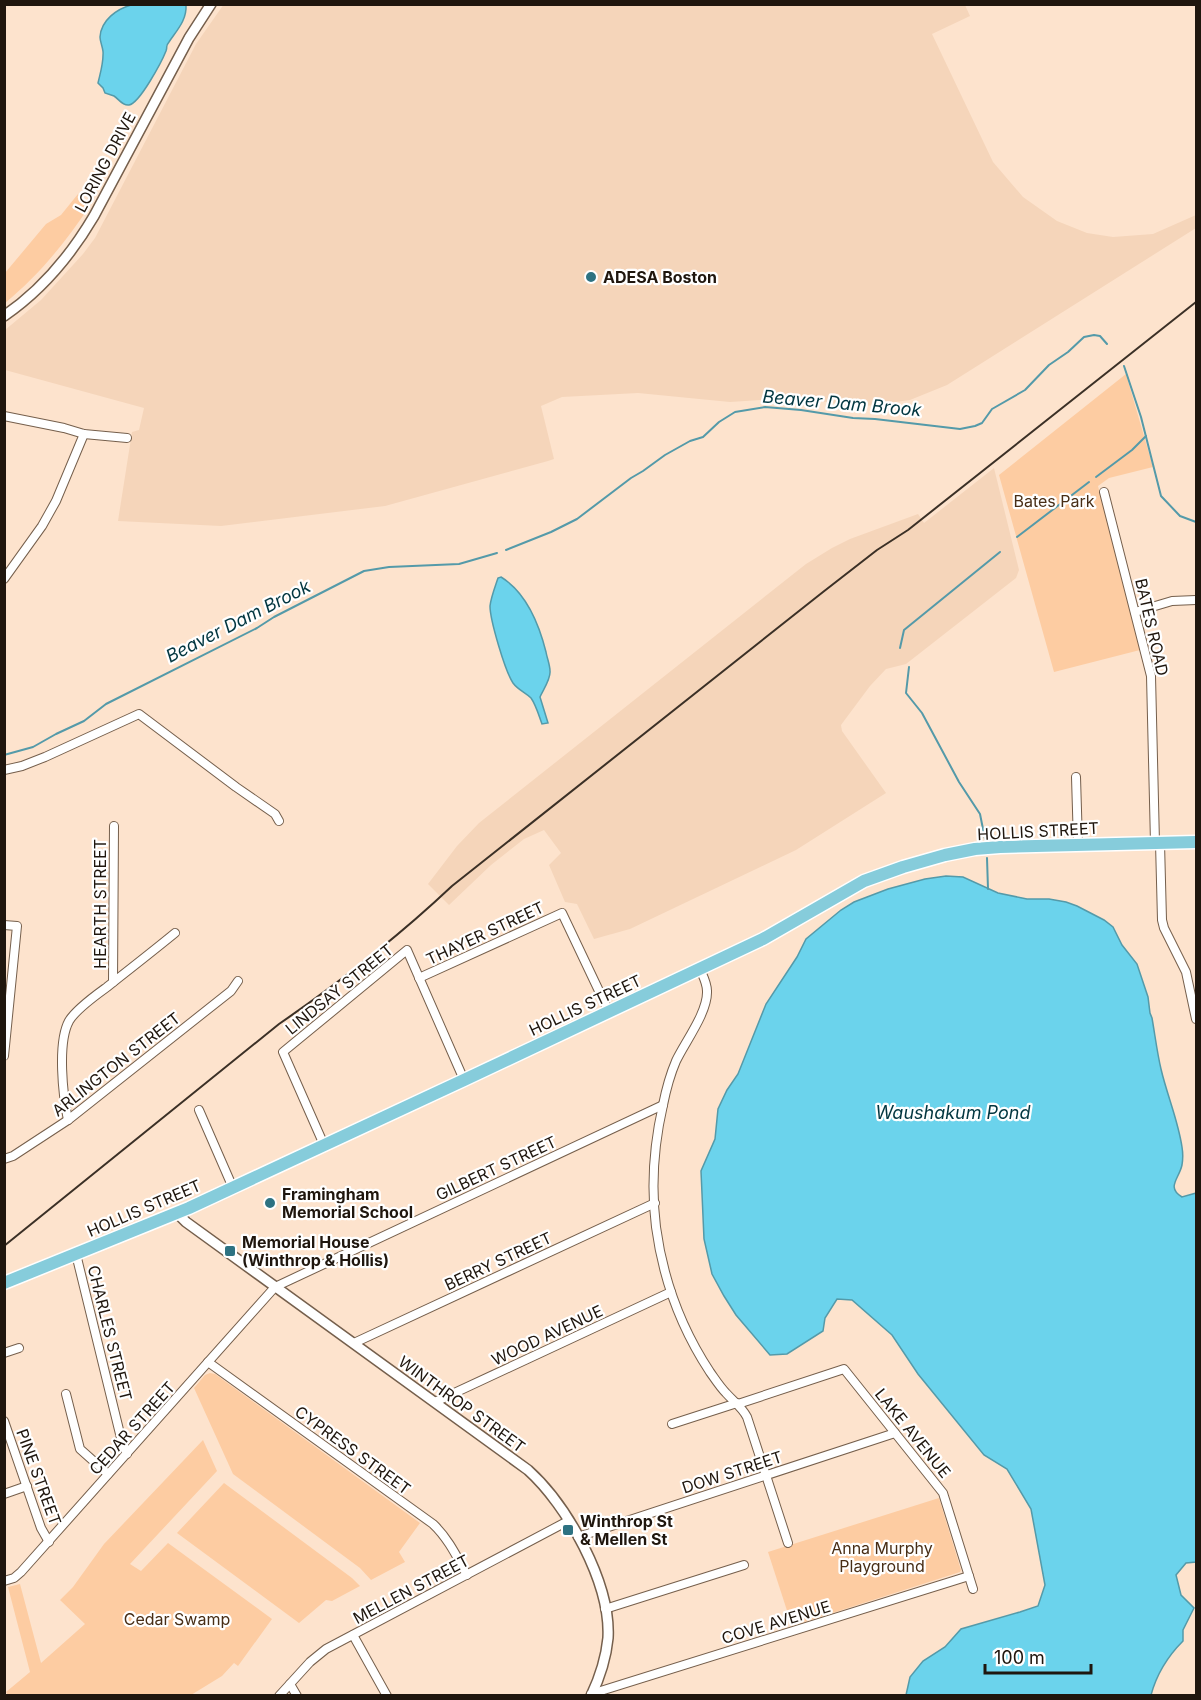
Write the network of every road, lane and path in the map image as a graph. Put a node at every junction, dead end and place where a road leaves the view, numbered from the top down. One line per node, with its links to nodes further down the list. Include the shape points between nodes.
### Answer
1 (211, 4): 2 (street, LORING DRIVE, via 82,236 45,282)
2 (4, 316)
3 (4, 416): 4 (street)
4 (84, 434): 5 (street); 7 (street, via 56,501)
5 (127, 438)
6 (1104, 492): 9 (street, BATES ROAD)
7 (4, 579)
8 (1197, 600): 9 (street, via 1172,601)
9 (1135, 612): 15 (street, BATES ROAD, via 1151,676)
10 (4, 770): 12 (street, via 33,762 139,714 275,814)
11 (1076, 777): 16 (street)
12 (279, 821)
13 (114, 826): 22 (street, HEARTH STREET)
14 (1197, 842): 15 (main road, HOLLIS STREET)
15 (1157, 843): 16 (main road, HOLLIS STREET); 24 (street, BATES ROAD, via 1162,920 1186,972)
16 (1078, 844): 19 (main road, HOLLIS STREET, via 975,849 903,867 864,882 778,932)
17 (4, 925): 25 (street, via 17,926)
18 (175, 933): 22 (street)
19 (700, 969): 23 (main road, HOLLIS STREET); 27 (street, via 706,982 704,1007 676,1063)
20 (419, 978): 23 (street, THAYER STREET, via 562,913); 26 (street); 30 (street, LINDSAY STREET, via 407,951 283,1052)
21 (238, 981): 29 (street, ARLINGTON STREET, via 231,991)
22 (113, 982): 29 (street, via 70,1019 66,1030 62,1053)
23 (609, 1012): 26 (main road, HOLLIS STREET)
24 (1197, 1019)
25 (4, 1056)
26 (464, 1080): 30 (main road, HOLLIS STREET)
27 (663, 1105): 33 (street, via 655,1150); 37 (street, GILBERT STREET)
28 (199, 1110): 32 (street)
29 (68, 1120): 31 (street, ARLINGTON STREET)
30 (324, 1145): 32 (main road, HOLLIS STREET)
31 (4, 1159)
32 (233, 1188): 34 (main road, HOLLIS STREET)
33 (654, 1203): 38 (street); 39 (street, BERRY STREET)
34 (177, 1213): 35 (main road, HOLLIS STREET); 37 (street, WINTHROP STREET)
35 (76, 1254): 36 (main road, HOLLIS STREET); 49 (street, CHARLES STREET)
36 (4, 1283)
37 (275, 1287): 39 (street, WINTHROP STREET); 42 (street, CEDAR STREET)
38 (671, 1292): 44 (street, WOOD AVENUE); 45 (street, via 696,1349)
39 (354, 1343): 44 (street, WINTHROP STREET)
40 (19, 1348): 41 (street)
41 (4, 1353)
42 (208, 1362): 49 (street, CEDAR STREET); 59 (street, CYPRESS STREET, via 433,1524 446,1538)
43 (66, 1394): 50 (street, via 82,1451)
44 (435, 1402): 54 (street, WINTHROP STREET, via 528,1470)
45 (737, 1404): 47 (street); 48 (street, LAKE AVENUE, via 844,1369); 51 (street, via 747,1417)
46 (4, 1421): 52 (street, PINE STREET)
47 (672, 1424)
48 (895, 1433): 51 (street, DOW STREET); 60 (street, LAKE AVENUE, via 943,1493)
49 (127, 1454): 50 (street, CEDAR STREET)
50 (108, 1474): 56 (street, CEDAR STREET)
51 (767, 1475): 55 (street, DOW STREET); 57 (street)
52 (27, 1486): 53 (street); 56 (street, PINE STREET)
53 (4, 1494)
54 (568, 1521): 55 (street, WINTHROP STREET); 59 (street, MELLEN STREET)
55 (578, 1537): 63 (street, WINTHROP STREET, via 594,1571)
56 (49, 1542): 61 (street, CEDAR STREET, via 19,1575)
57 (788, 1543)
58 (744, 1565): 63 (street)
59 (466, 1575): 64 (street, MELLEN STREET)
60 (969, 1576): 62 (street, LAKE AVENUE); 69 (street, COVE AVENUE)
61 (4, 1581)
62 (973, 1589)
63 (605, 1610): 69 (street, WINTHROP STREET, via 606,1650)
64 (353, 1635): 65 (street, MELLEN STREET, via 318,1655); 68 (street)
65 (290, 1684): 66 (street, MELLEN STREET); 67 (street)
66 (279, 1695)
67 (297, 1695)
68 (387, 1695)
69 (591, 1695)

